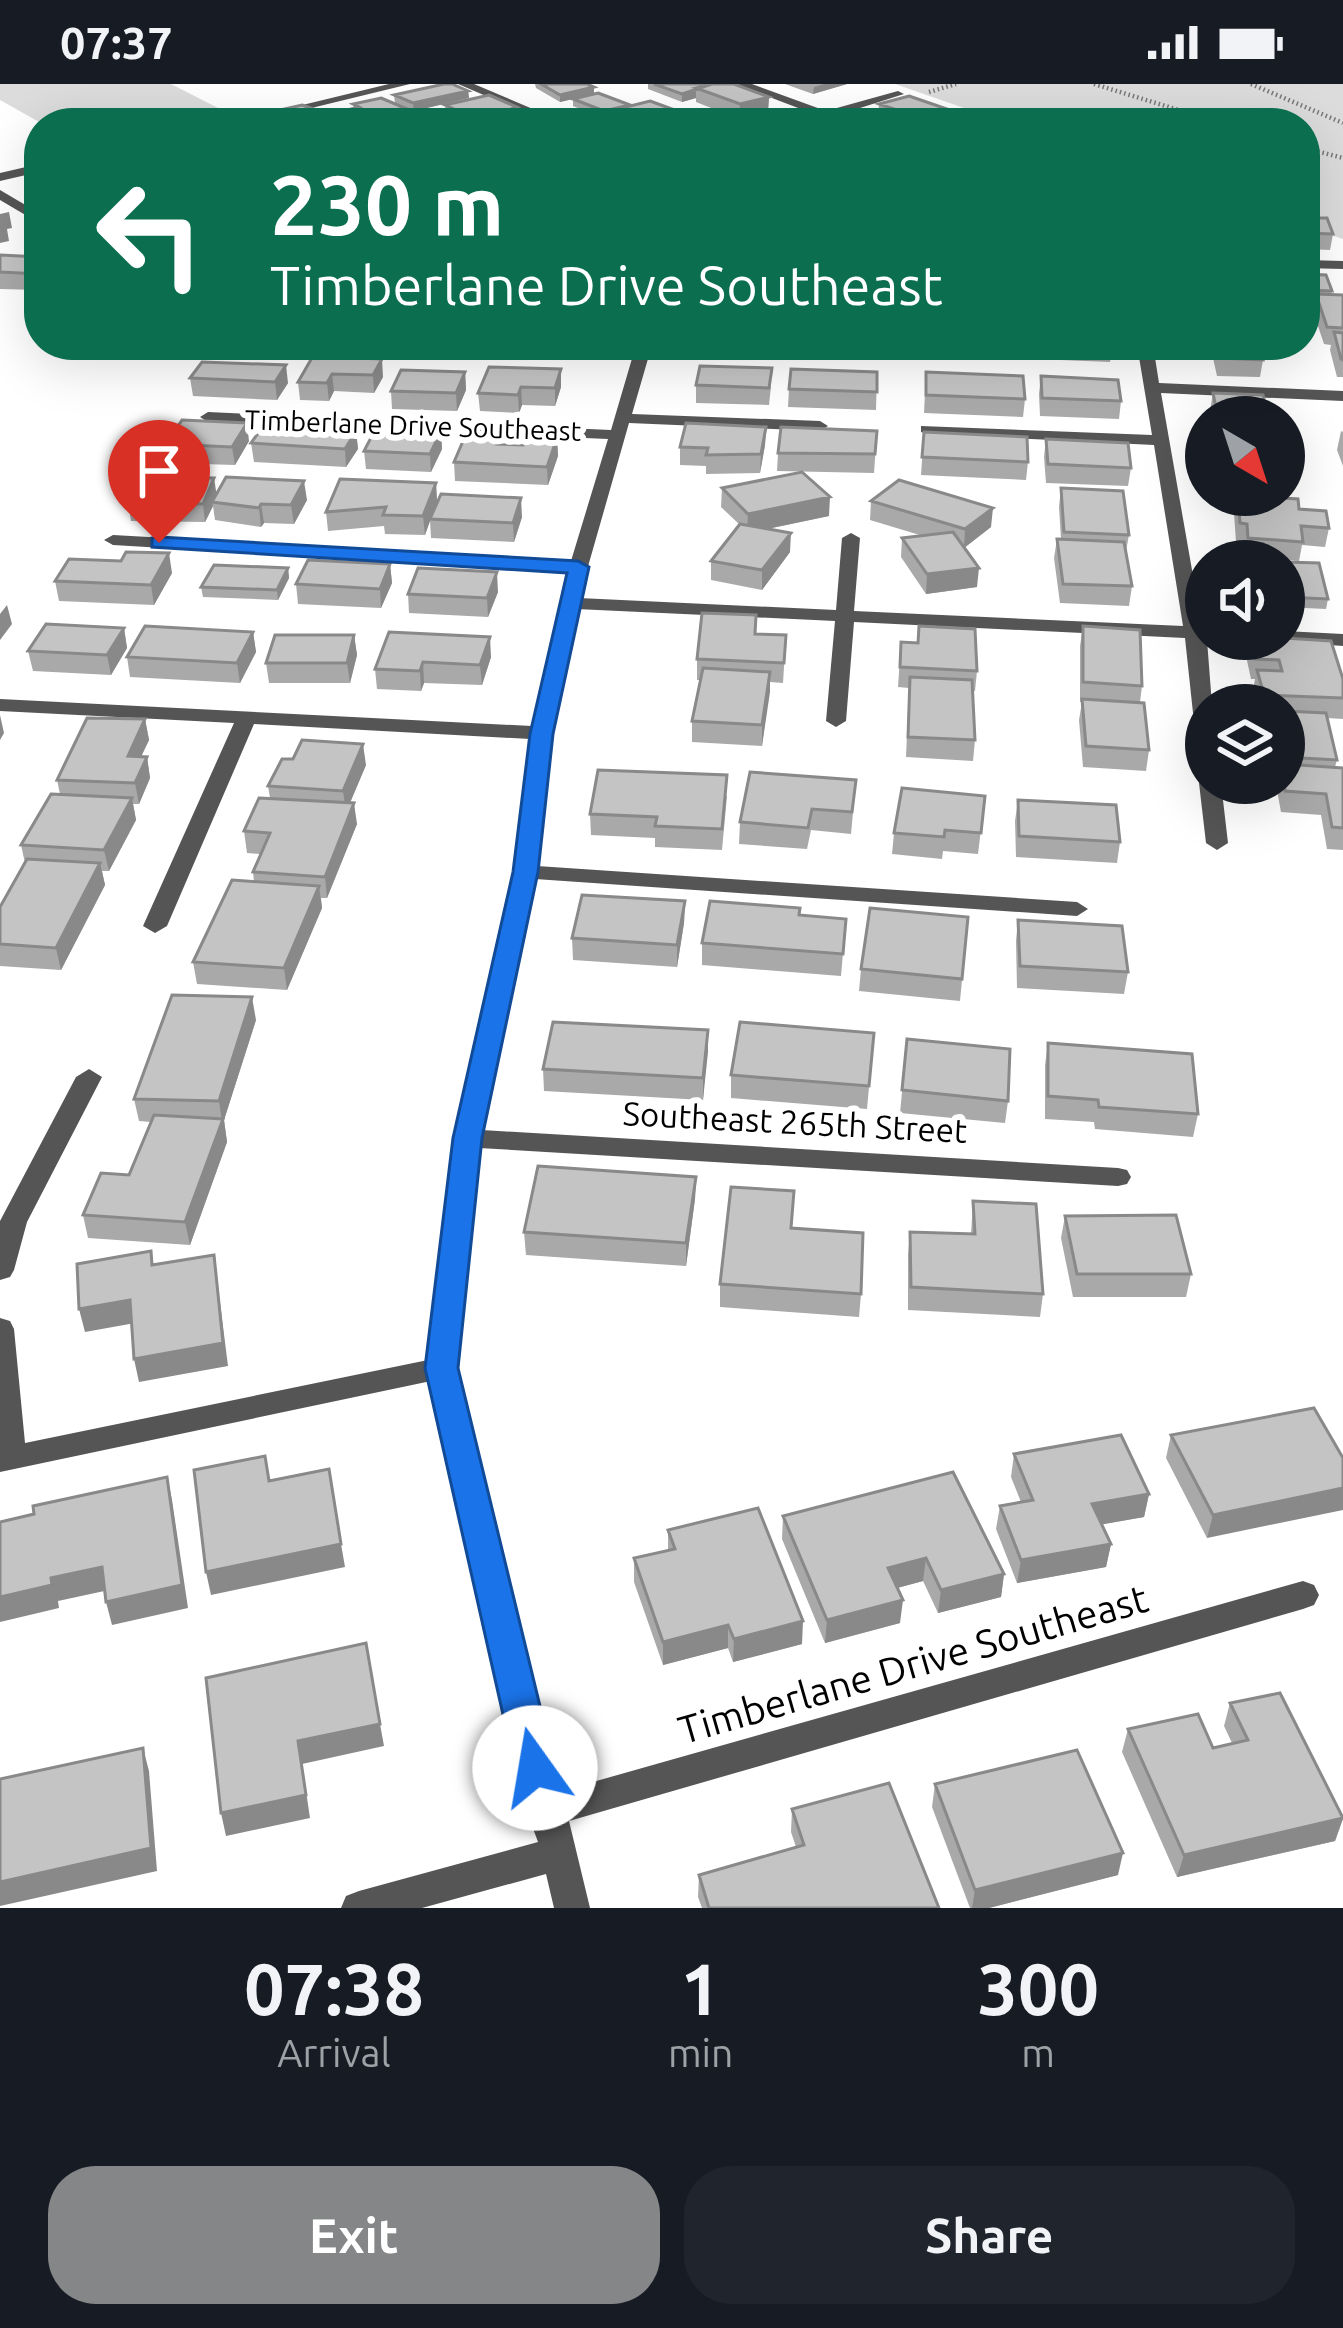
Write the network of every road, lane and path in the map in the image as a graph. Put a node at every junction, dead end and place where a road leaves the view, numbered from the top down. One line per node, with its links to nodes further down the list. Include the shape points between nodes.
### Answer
1 (404, 84): 7 (street)
2 (464, 84): 8 (street)
3 (741, 84): 9 (street)
4 (1094, 84): 11 (path)
5 (1251, 84): 12 (path)
6 (898, 94): 10 (street)
7 (299, 108)
8 (523, 108)
9 (807, 108)
10 (846, 108)
11 (1172, 108)
12 (1308, 108)
13 (640, 360): 18 (street, Timberlane Drive Southeast)
14 (1148, 360): 15 (street)
15 (1155, 388): 16 (street); 21 (street)
16 (1343, 396)
17 (208, 417): 18 (street, Timberlane Drive Southeast)
18 (620, 426): 19 (street, Timberlane Drive Southeast); 25 (street, Timberlane Drive Southeast)
19 (820, 426)
20 (927, 429): 21 (street)
21 (1161, 440): 24 (street)
22 (851, 538): 27 (street)
23 (113, 540): 25 (street)
24 (1185, 559)
25 (578, 567): 26 (street, Timberlane Drive Southeast)
26 (568, 603): 27 (street); 34 (street, Timberlane Drive Southeast)
27 (844, 616): 28 (street); 33 (street)
28 (1185, 632)
29 (1305, 638): 30 (street)
30 (1343, 640)
31 (0, 705): 32 (street)
32 (246, 719): 34 (street); 39 (street)
33 (836, 722)
34 (541, 734): 37 (street, Timberlane Drive Southeast)
35 (1212, 804): 36 (street)
36 (1217, 844)
37 (525, 872): 38 (street); 41 (street, Timberlane Drive Southeast)
38 (1077, 909)
39 (155, 926)
40 (89, 1077): 43 (street, via 13,1222)
41 (467, 1138): 42 (street, Southeast 265th Street); 45 (street, Timberlane Drive Southeast)
42 (1118, 1177)
43 (0, 1270)
44 (0, 1329): 46 (street)
45 (442, 1368): 46 (street); 48 (street, Timberlane Drive Southeast)
46 (6, 1459)
47 (1303, 1595): 48 (street, Timberlane Drive Southeast)
48 (545, 1812): 49 (street, Timberlane Drive Southeast)
49 (557, 1854): 50 (street); 51 (street, Timberlane Drive Southeast)
50 (359, 1908)
51 (572, 1908)

